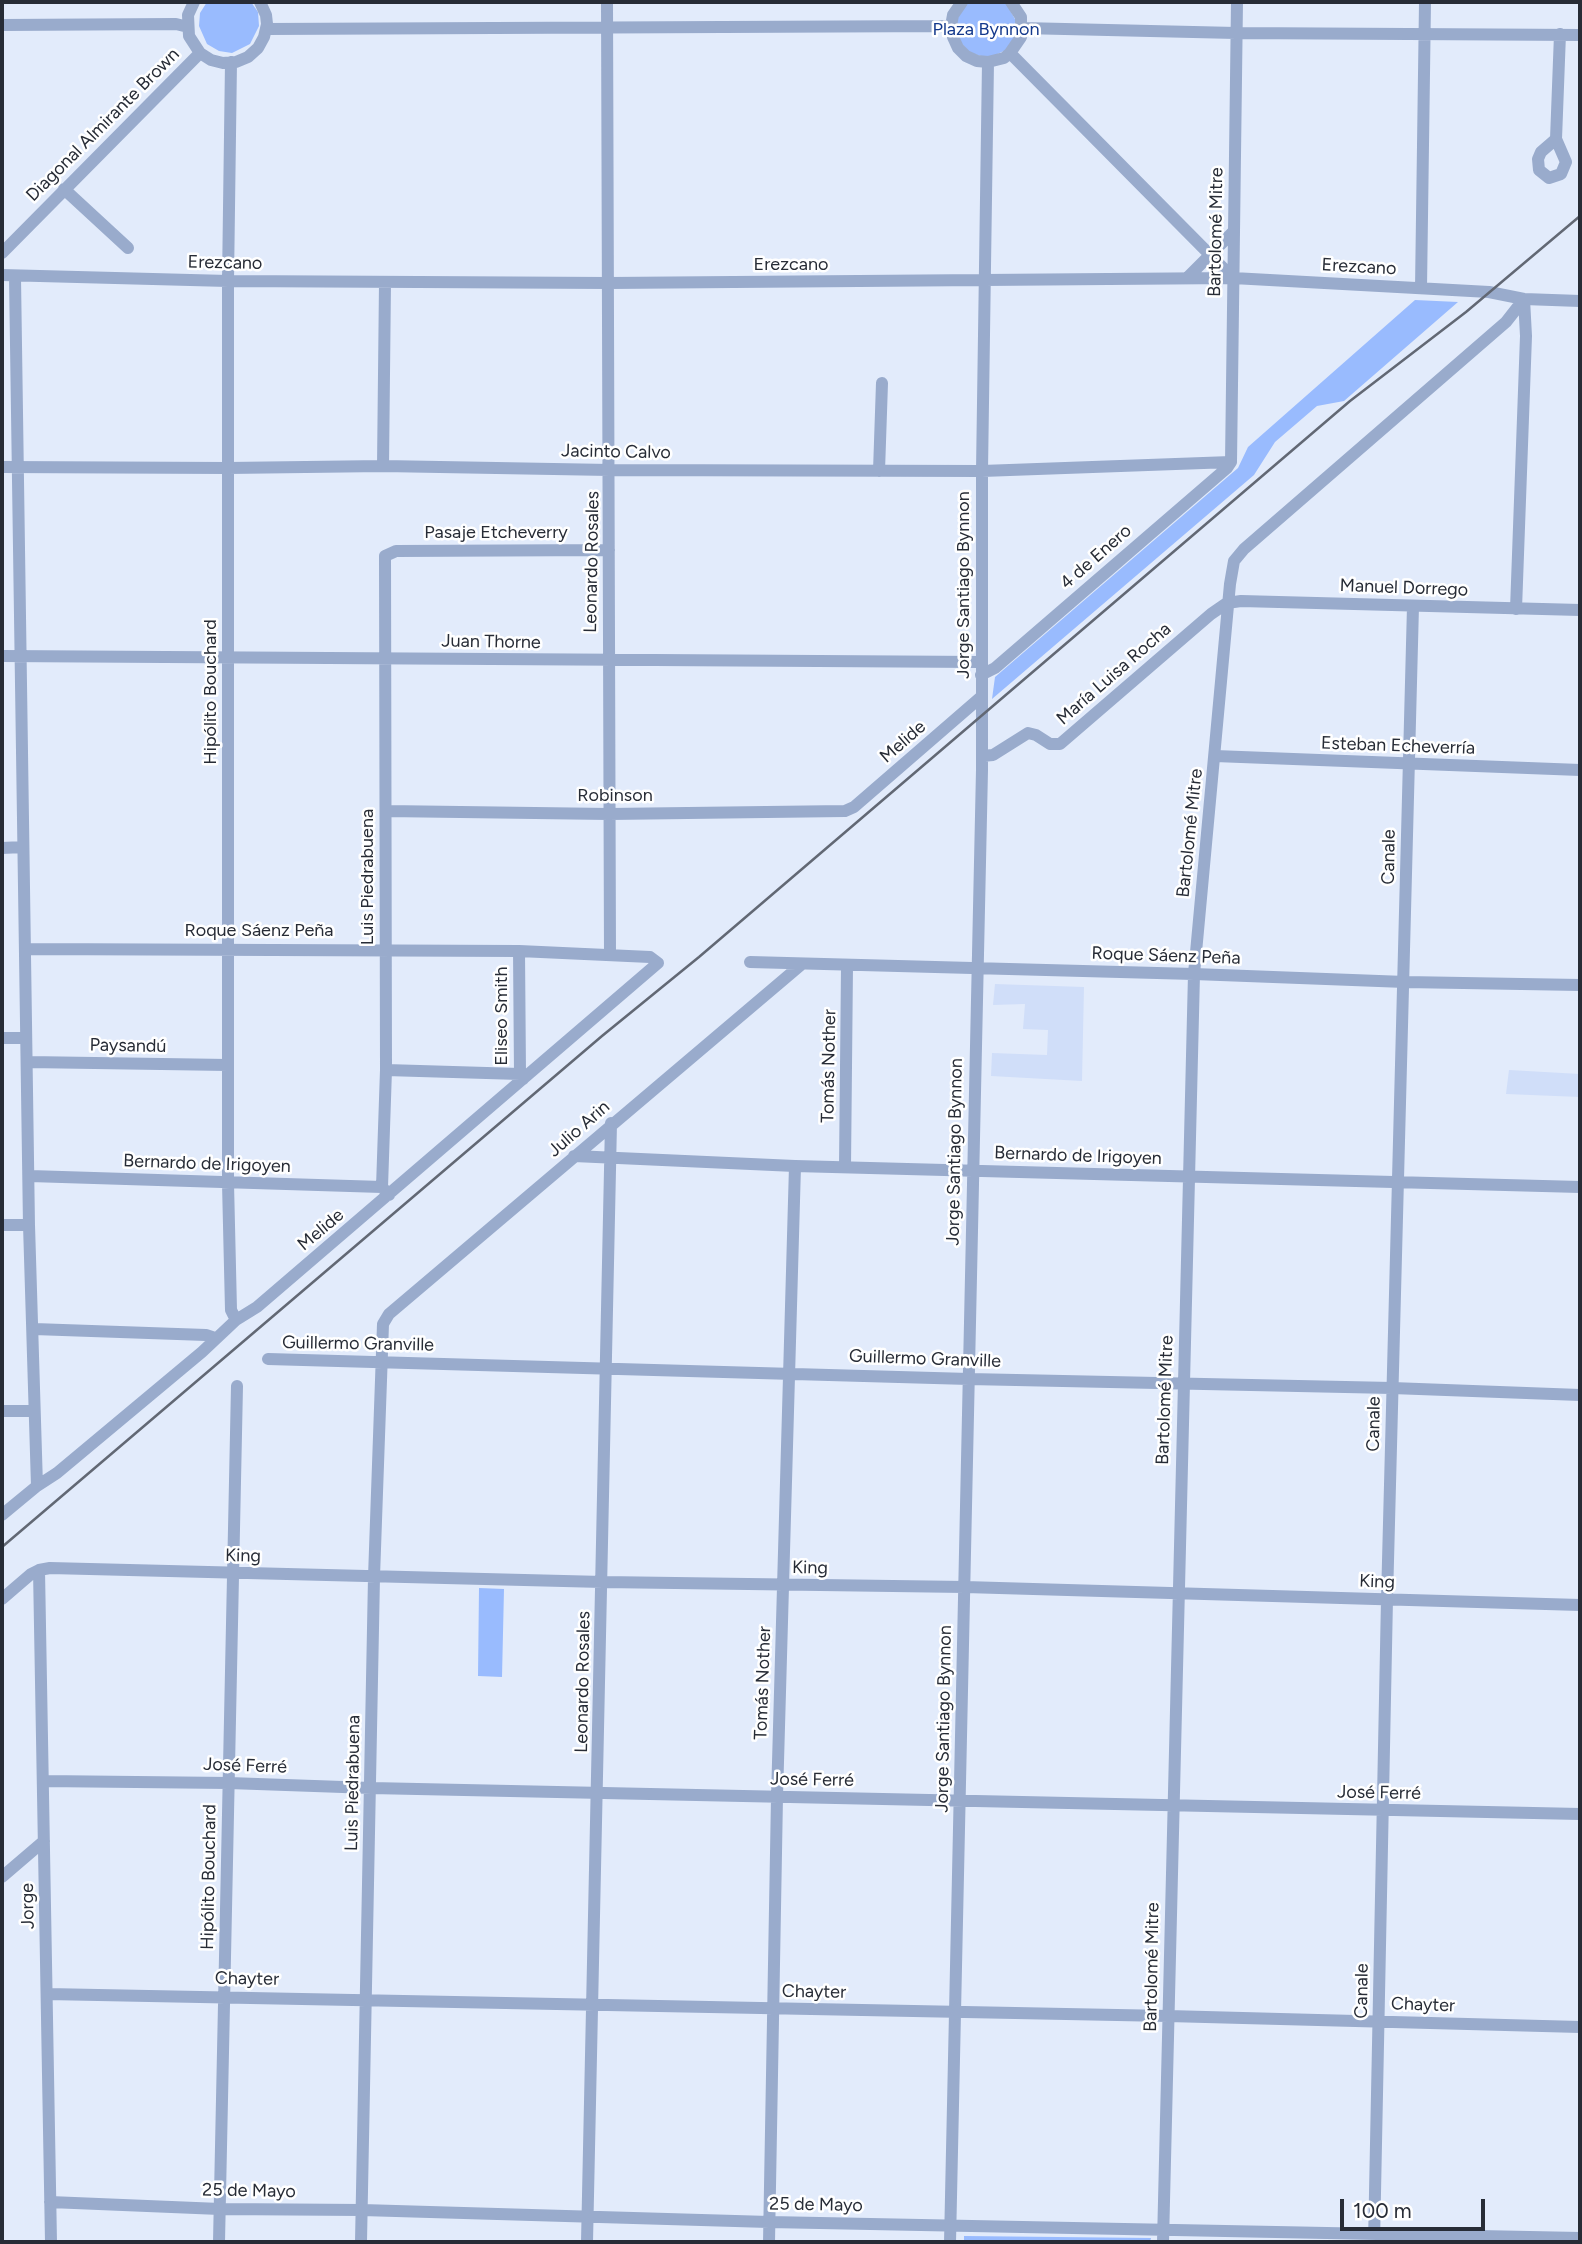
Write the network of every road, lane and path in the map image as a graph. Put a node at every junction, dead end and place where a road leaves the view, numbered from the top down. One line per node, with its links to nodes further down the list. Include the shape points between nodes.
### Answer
1 (194, 2): 10 (street)
2 (260, 2): 13 (street)
3 (607, 2): 11 (street, Leonardo Rosales)
4 (961, 2): 9 (street)
5 (1011, 2): 12 (street)
6 (1237, 2): 15 (street, Bartolomé Mitre)
7 (1425, 2): 14 (street)
8 (2, 24): 10 (street)
9 (951, 26): 11 (street); 21 (street, via 958,48 966,56)
10 (188, 27): 18 (street)
11 (607, 27): 13 (street); 35 (street, Leonardo Rosales)
12 (1022, 28): 15 (street); 19 (street)
13 (266, 29): 20 (street, via 258,48)
14 (1425, 32): 15 (street); 16 (street); 36 (street)
15 (1236, 33): 24 (street, Bartolomé Mitre)
16 (1560, 34): 17 (street); 22 (street)
17 (1580, 35)
18 (200, 53): 20 (street, via 211,60); 23 (street, Diagonal Almirante Brown)
19 (1010, 53): 21 (street); 27 (street)
20 (231, 62): 32 (street, Hipólito Bouchard)
21 (988, 62): 33 (street, Jorge Santiago Bynnon)
22 (1556, 139)
23 (64, 188): 25 (street); 26 (street, Diagonal Almirante Brown)
24 (1233, 232): 27 (street); 31 (street, Bartolomé Mitre)
25 (128, 248)
26 (2, 253)
27 (1211, 254): 30 (street); 31 (street)
28 (2, 275): 29 (street, Erezcano)
29 (15, 277): 32 (street, Erezcano); 43 (street)
30 (1187, 278): 31 (street, Erezcano); 33 (street, Erezcano)
31 (1233, 278): 36 (street, Erezcano); 40 (street, Bartolomé Mitre)
32 (228, 281): 34 (street, Erezcano); 44 (street, Hipólito Bouchard)
33 (985, 281): 35 (street, Erezcano); 47 (street, Jorge Santiago Bynnon)
34 (385, 282): 35 (street, Erezcano); 41 (street)
35 (610, 283): 45 (street, Leonardo Rosales)
36 (1421, 288): 37 (street, Erezcano)
37 (1524, 299): 38 (street, Erezcano); 50 (street, Bartolomé Mitre, via 1506,322 1244,548 1234,561); 52 (street)
38 (1580, 302)
39 (882, 383): 46 (street)
40 (1231, 462): 47 (street, Jacinto Calvo); 60 (street, 4 de Enero, via 995,668)
41 (383, 466): 44 (street, Jacinto Calvo); 45 (street, Jacinto Calvo)
42 (2, 467): 43 (street, Jacinto Calvo)
43 (19, 467): 44 (street, Jacinto Calvo); 55 (street)
44 (228, 468): 56 (street, Hipólito Bouchard)
45 (610, 470): 46 (street, Jacinto Calvo); 48 (street, Leonardo Rosales)
46 (879, 471): 47 (street, Jacinto Calvo)
47 (982, 471): 59 (street, Jorge Santiago Bynnon)
48 (609, 550): 49 (street, Pasaje Etcheverry, via 396,551); 58 (street, Leonardo Rosales)
49 (385, 556): 57 (street, Luis Piedrabuena)
50 (1227, 603): 51 (street, Manuel Dorrego); 62 (street, Bartolomé Mitre); 63 (street, María Luisa Rocha, via 1060,744 1049,744 1028,733)
51 (1413, 607): 52 (street, Manuel Dorrego); 64 (street, Canale)
52 (1516, 609): 53 (street, Manuel Dorrego)
53 (1580, 610)
54 (2, 656): 55 (street, Juan Thorne)
55 (21, 656): 56 (street, Juan Thorne); 69 (street)
56 (228, 656): 57 (street, Juan Thorne); 72 (street, Hipólito Bouchard)
57 (384, 658): 58 (street, Juan Thorne); 66 (street, Luis Piedrabuena)
58 (608, 661): 59 (street, Juan Thorne); 68 (street, Leonardo Rosales)
59 (981, 662): 60 (street, Jorge Santiago Bynnon)
60 (981, 675): 61 (street, Jorge Santiago Bynnon)
61 (981, 697): 63 (street, Jorge Santiago Bynnon); 67 (street, Melide)
62 (1215, 756): 64 (street, Esteban Echeverría); 81 (street, Bartolomé Mitre)
63 (982, 757): 80 (street, Jorge Santiago Bynnon)
64 (1409, 765): 65 (street, Esteban Echeverría); 82 (street, Canale)
65 (1580, 770)
66 (386, 811): 68 (street, Robinson); 73 (street, Luis Piedrabuena)
67 (845, 811): 68 (street, Robinson)
68 (609, 814): 75 (street, Leonardo Rosales)
69 (23, 847): 70 (street); 71 (street)
70 (2, 848)
71 (26, 948): 72 (street, Roque Sáenz Peña); 85 (street)
72 (229, 948): 73 (street, Roque Sáenz Peña); 87 (street, Hipólito Bouchard)
73 (385, 949): 74 (street, Roque Sáenz Peña); 88 (street, Luis Piedrabuena)
74 (519, 951): 75 (street, Roque Sáenz Peña); 89 (street, Eliseo Smith)
75 (610, 955): 77 (street, Roque Sáenz Peña, via 650,957)
76 (750, 962): 78 (street, Roque Sáenz Peña)
77 (658, 963): 89 (street, Melide)
78 (802, 964): 79 (street, Roque Sáenz Peña); 90 (street, Julio Arin)
79 (848, 965): 80 (street, Roque Sáenz Peña); 94 (street, Tomás Nother)
80 (976, 969): 81 (street, Roque Sáenz Peña); 95 (street, Jorge Santiago Bynnon)
81 (1194, 974): 82 (street, Roque Sáenz Peña); 97 (street, Bartolomé Mitre)
82 (1405, 982): 83 (street, Roque Sáenz Peña); 98 (street, Canale)
83 (1580, 985)
84 (2, 1038): 85 (street)
85 (26, 1038): 86 (street)
86 (28, 1062): 87 (street, Paysandú); 96 (street)
87 (228, 1065): 99 (street, Hipólito Bouchard)
88 (386, 1070): 89 (street); 101 (street, Luis Piedrabuena)
89 (522, 1077): 101 (street, Melide)
90 (611, 1123): 91 (street, Julio Arin); 92 (street, Leonardo Rosales)
91 (574, 1156): 92 (street, Bernardo de Irigoyen); 105 (street, Julio Arin, via 389,1314)
92 (611, 1159): 93 (street, Bernardo de Irigoyen); 110 (street, Leonardo Rosales)
93 (795, 1166): 94 (street, Bernardo de Irigoyen); 111 (street, Tomás Nother)
94 (845, 1167): 95 (street, Bernardo de Irigoyen)
95 (972, 1170): 97 (street, Bernardo de Irigoyen); 112 (street, Jorge Santiago Bynnon)
96 (30, 1176): 99 (street, Bernardo de Irigoyen); 103 (street)
97 (1190, 1177): 98 (street, Bernardo de Irigoyen); 113 (street, Bartolomé Mitre)
98 (1398, 1182): 100 (street, Bernardo de Irigoyen); 115 (street, Canale)
99 (228, 1183): 101 (street, Bernardo de Irigoyen); 104 (street, Hipólito Bouchard, via 231,1310)
100 (1580, 1187)
101 (386, 1191): 104 (street, Melide, via 257,1307)
102 (2, 1225): 103 (street)
103 (29, 1225): 106 (street)
104 (236, 1320): 107 (street, Melide)
105 (383, 1324): 109 (street, Luis Piedrabuena)
106 (34, 1329): 107 (street); 118 (street)
107 (215, 1339): 119 (street, Melide)
108 (268, 1359): 109 (street, Guillermo Granville)
109 (381, 1361): 110 (street, Guillermo Granville); 123 (street, Luis Piedrabuena)
110 (606, 1369): 111 (street, Guillermo Granville); 124 (street, Leonardo Rosales)
111 (790, 1373): 112 (street, Guillermo Granville); 125 (street, Tomás Nother)
112 (969, 1379): 113 (street, Guillermo Granville); 126 (street, Jorge Santiago Bynnon)
113 (1182, 1382): 115 (street, Guillermo Granville); 127 (street, Bartolomé Mitre)
114 (237, 1386): 122 (street, Hipólito Bouchard)
115 (1392, 1388): 116 (street, Guillermo Granville); 129 (street, Canale)
116 (1580, 1395)
117 (2, 1411): 118 (street)
118 (34, 1411): 119 (street)
119 (37, 1486): 120 (street, Melide)
120 (2, 1516)
121 (39, 1570): 122 (street, King); 128 (street); 131 (street, Jorge)
122 (232, 1573): 123 (street, King); 132 (street, Hipólito Bouchard)
123 (374, 1577): 124 (street, King); 133 (street, Luis Piedrabuena)
124 (603, 1582): 125 (street, King); 134 (street, Leonardo Rosales)
125 (784, 1585): 126 (street, King); 135 (street, Tomás Nother)
126 (965, 1587): 127 (street, King); 136 (street, Jorge Santiago Bynnon)
127 (1178, 1593): 129 (street, King); 137 (street, Bartolomé Mitre)
128 (2, 1599)
129 (1387, 1599): 130 (street, King); 138 (street, Canale)
130 (1580, 1605)
131 (43, 1781): 132 (street, José Ferré); 140 (street, Jorge)
132 (229, 1783): 133 (street, José Ferré); 143 (street, Hipólito Bouchard)
133 (371, 1788): 134 (street, José Ferré); 144 (street, Luis Piedrabuena)
134 (598, 1791): 135 (street, José Ferré); 145 (street, Leonardo Rosales)
135 (777, 1797): 136 (street, José Ferré); 146 (street, Tomás Nother)
136 (960, 1800): 137 (street, José Ferré); 147 (street, Jorge Santiago Bynnon)
137 (1173, 1805): 138 (street, José Ferré); 148 (street, Bartolomé Mitre)
138 (1384, 1810): 139 (street, José Ferré); 149 (street, Canale)
139 (1580, 1814)
140 (44, 1841): 141 (street); 142 (street, Jorge)
141 (2, 1877)
142 (47, 1994): 143 (street, Chayter); 151 (street, Jorge)
143 (224, 1996): 144 (street, Chayter); 152 (street, Hipólito Bouchard)
144 (367, 1999): 145 (street, Chayter); 153 (street, Luis Piedrabuena)
145 (592, 2005): 146 (street, Chayter); 154 (street, Leonardo Rosales)
146 (773, 2009): 147 (street, Chayter); 155 (street, Tomás Nother)
147 (956, 2012): 148 (street, Chayter); 156 (street, Jorge Santiago Bynnon)
148 (1168, 2016): 149 (street, Chayter); 157 (street, Bartolomé Mitre)
149 (1379, 2021): 150 (street, Chayter); 158 (street, Canale)
150 (1580, 2027)
151 (50, 2202): 152 (street, 25 de Mayo); 160 (street, Jorge)
152 (220, 2209): 153 (street, 25 de Mayo); 161 (street, Hipólito Bouchard)
153 (362, 2210): 154 (street, 25 de Mayo); 162 (street, Luis Piedrabuena)
154 (588, 2216): 155 (street, 25 de Mayo); 163 (street, Leonardo Rosales)
155 (769, 2222): 156 (street, 25 de Mayo); 164 (street, Tomás Nother)
156 (950, 2225): 157 (street, 25 de Mayo); 165 (street, Jorge Santiago Bynnon)
157 (1164, 2229): 158 (street, 25 de Mayo); 166 (street, Bartolomé Mitre)
158 (1374, 2237): 159 (street, 25 de Mayo)
159 (1580, 2238)
160 (51, 2242)
161 (219, 2242)
162 (361, 2242)
163 (587, 2242)
164 (769, 2242)
165 (950, 2242)
166 (1163, 2242)

